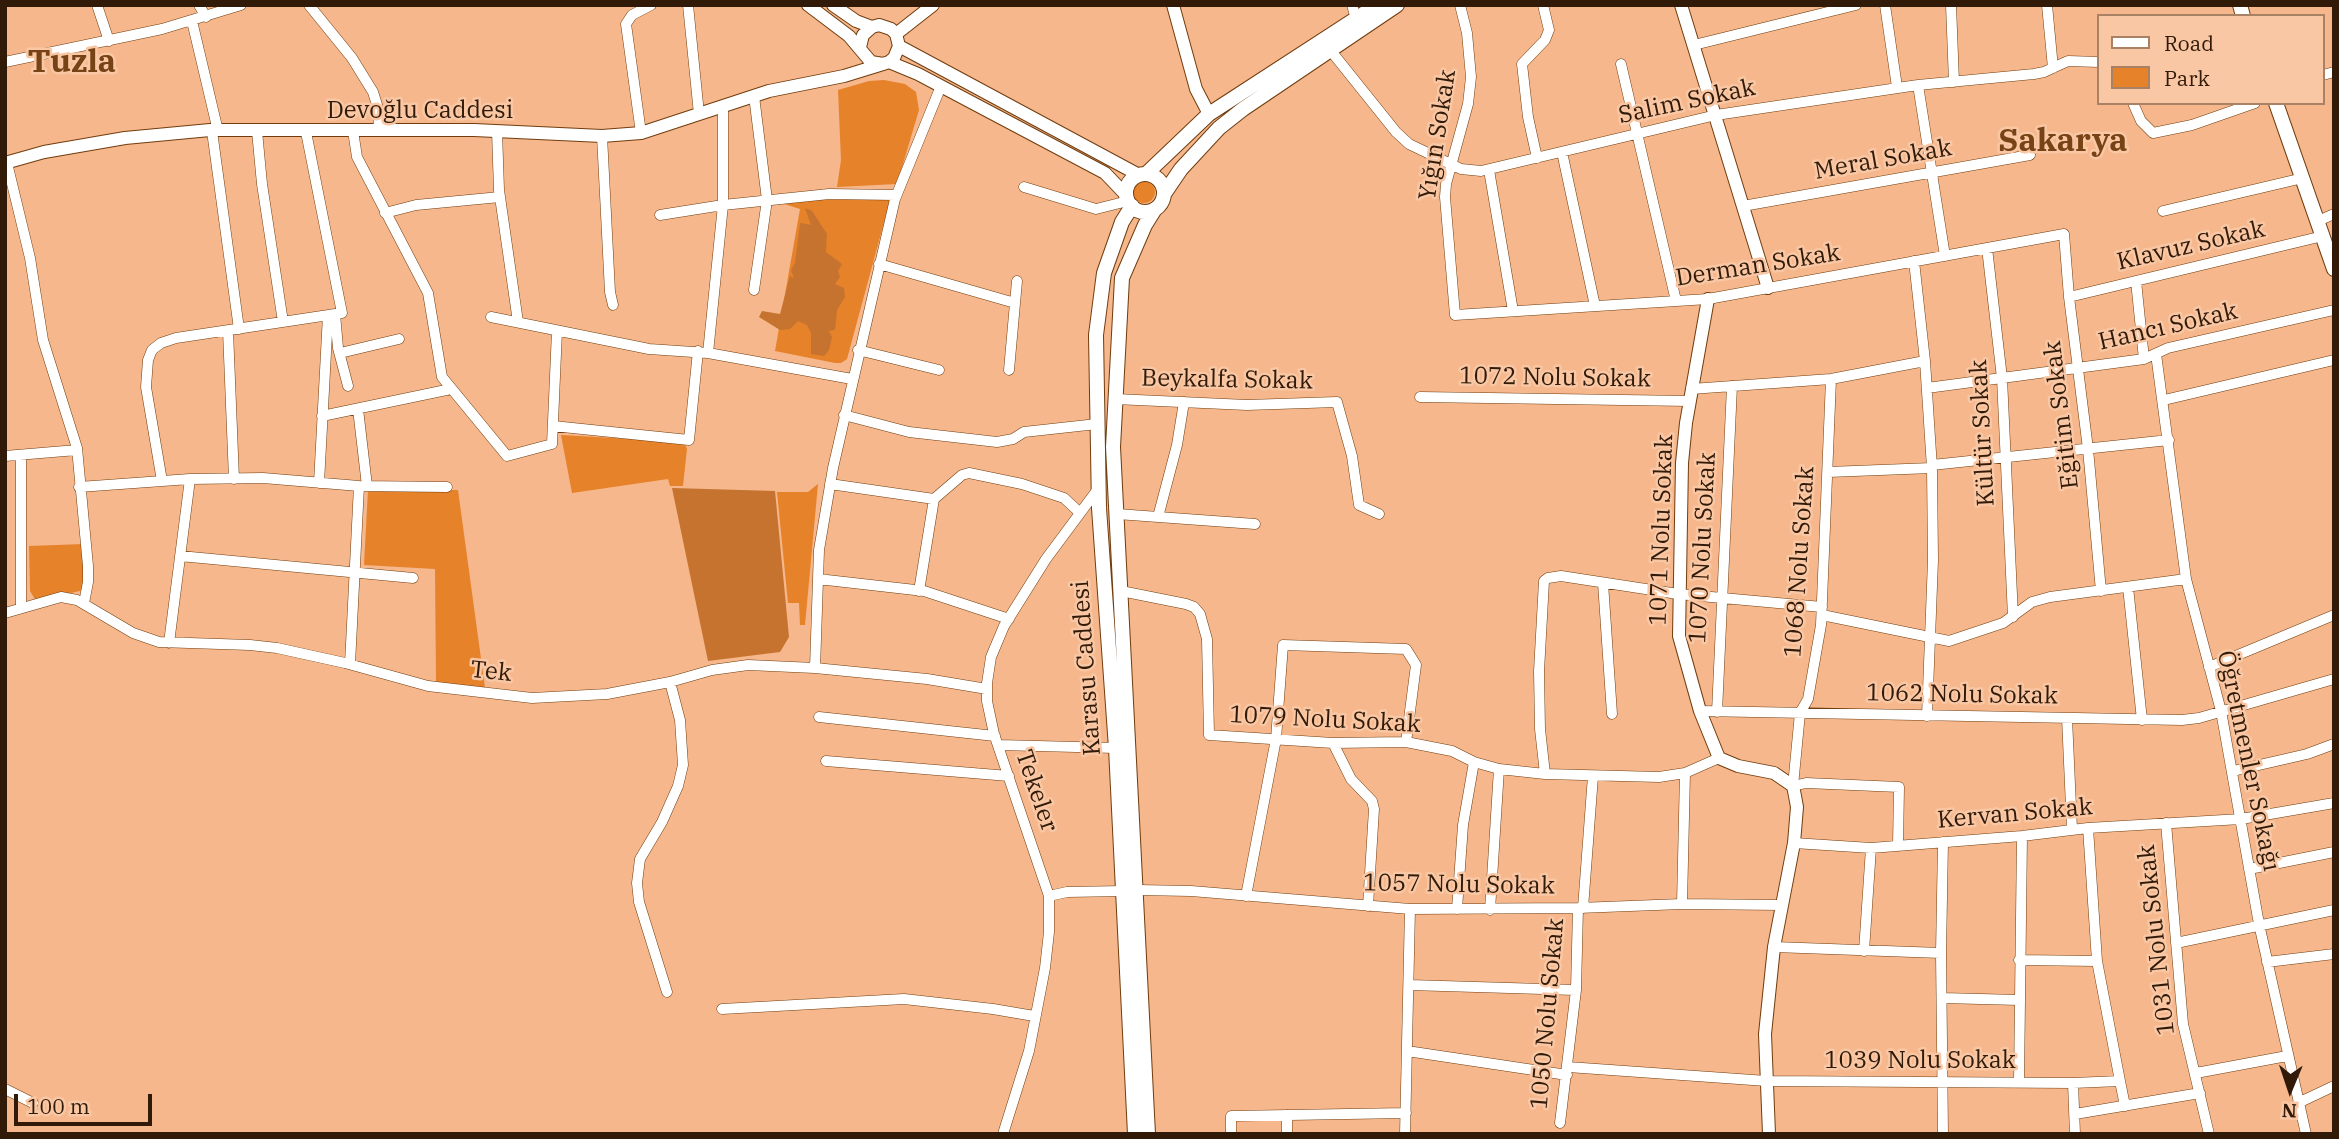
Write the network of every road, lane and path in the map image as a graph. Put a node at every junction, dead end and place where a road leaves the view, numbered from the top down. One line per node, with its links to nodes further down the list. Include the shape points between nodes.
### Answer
1 (97, 5): 27 (street)
2 (199, 5): 23 (street)
3 (241, 5): 23 (street)
4 (309, 5): 49 (street, via 373,92)
5 (651, 5): 55 (street, via 632,15 626,24)
6 (688, 5): 46 (street)
7 (808, 5): 29 (street)
8 (833, 5): 25 (street)
9 (933, 5): 21 (street)
10 (1173, 5): 47 (street, via 1196,89)
11 (1377, 5): 22 (main road)
12 (1396, 5): 30 (main road)
13 (1460, 5): 62 (street, Yığın Sokak, via 1471,77)
14 (1543, 5): 60 (street, via 1549,30 1522,64)
15 (1682, 5): 28 (street)
16 (1856, 5): 20 (street)
17 (1885, 5): 40 (street)
18 (1951, 5): 37 (street)
19 (2047, 5): 35 (street)
20 (1838, 7): 28 (street)
21 (918, 10): 26 (street)
22 (1354, 12): 47 (main road)
23 (206, 18): 24 (street)
24 (192, 21): 27 (street); 50 (street)
25 (872, 27): 26 (street, via 885,26); 29 (street, via 863,35)
26 (898, 40): 33 (street, via 894,58); 65 (street)
27 (109, 41): 31 (street)
28 (1694, 45): 48 (street)
29 (861, 50): 33 (street, via 871,62); 36 (street, via 852,64)
30 (1331, 51): 62 (street, Salim Sokak, via 1402,138); 68 (main road, via 1219,128)
31 (5, 62)
32 (2098, 62): 35 (street, Salim Sokak, via 2068,61)
33 (886, 63): 36 (street, Devoğlu Caddesi); 39 (street)
34 (1621, 64): 56 (street)
35 (2053, 68): 37 (street, Salim Sokak)
36 (829, 77): 41 (street, Devoğlu Caddesi)
37 (1954, 82): 38 (street, Salim Sokak)
38 (1918, 85): 40 (street, Salim Sokak); 64 (street)
39 (941, 86): 69 (street); 72 (street, via 1105,173)
40 (1897, 88): 48 (street, Salim Sokak)
41 (754, 96): 45 (street, Devoğlu Caddesi); 71 (street)
42 (2134, 105): 43 (street, via 2153,133)
43 (2249, 105)
44 (2277, 105): 66 (main road)
45 (723, 106): 46 (street, Devoğlu Caddesi); 73 (street)
46 (699, 114): 55 (street, Devoğlu Caddesi)
47 (1209, 114): 65 (main road)
48 (1716, 115): 56 (street, Salim Sokak); 74 (street)
49 (379, 130): 53 (street, Devoğlu Caddesi); 54 (street, Devoğlu Caddesi)
50 (215, 131): 51 (street, Devoğlu Caddesi); 61 (street, Devoğlu Caddesi, via 125,138); 105 (street)
51 (257, 131): 52 (street, Devoğlu Caddesi); 103 (street)
52 (306, 131): 53 (street, Devoğlu Caddesi); 100 (street, via 342,313)
53 (353, 131): 77 (street, via 356,158)
54 (497, 131): 57 (street, Devoğlu Caddesi); 70 (street)
55 (641, 133): 57 (street, Devoğlu Caddesi)
56 (1637, 133): 58 (street, Salim Sokak); 94 (street)
57 (602, 136): 96 (street)
58 (1562, 152): 60 (street, Salim Sokak); 97 (street)
59 (2030, 155): 64 (street, Meral Sokak)
60 (1537, 158): 63 (street, Salim Sokak)
61 (6, 163): 137 (street, via 30,258 43,340)
62 (1452, 165): 63 (street, Salim Sokak, via 1469,171); 101 (street, Yığın Sokak, via 1445,197)
63 (1489, 170): 99 (street)
64 (1932, 173): 74 (street, Meral Sokak); 84 (street)
65 (1142, 174): 68 (main road, via 1157,178); 72 (main road, via 1129,183)
66 (2303, 178): 76 (street); 80 (main road)
67 (1024, 187): 72 (street, via 1096,209)
68 (1164, 194): 75 (main road)
69 (896, 195): 71 (street, via 830,194); 86 (street)
70 (500, 197): 77 (street, via 416,205); 104 (street)
71 (767, 200): 73 (street); 91 (street)
72 (1129, 201): 75 (main road, via 1143,211); 133 (main road, Karasu Caddesi, via 1104,273 1096,335)
73 (723, 205): 79 (street); 109 (street)
74 (1744, 206): 90 (street)
75 (1155, 209): 127 (main road, Karasu Caddesi, via 1122,278)
76 (2163, 211)
77 (385, 213): 124 (street, via 428,293 442,377)
78 (2334, 214): 80 (street)
79 (660, 215)
80 (2318, 221): 82 (main road)
81 (2064, 234): 83 (street, Derman Sokak); 92 (street, Eğitim Sokak)
82 (2323, 236): 87 (main road); 89 (street, Klavuz Sokak)
83 (1987, 248): 84 (street, Derman Sokak); 118 (street, Kültür Sokak)
84 (1945, 256): 85 (street, Derman Sokak)
85 (1914, 261): 90 (street, Derman Sokak); 114 (street)
86 (879, 264): 95 (street); 108 (street)
87 (2334, 269)
88 (1017, 281): 95 (street)
89 (2136, 281): 92 (street, Klavuz Sokak); 112 (street)
90 (1768, 288): 93 (street, Derman Sokak)
91 (754, 290)
92 (2069, 296): 115 (street, Eğitim Sokak)
93 (1708, 299): 94 (street, Derman Sokak); 125 (street, 1071 Nolu Sokak)
94 (1676, 301): 97 (street, Derman Sokak)
95 (1015, 303): 117 (street)
96 (613, 305)
97 (1595, 306): 99 (street, Derman Sokak)
98 (2334, 310): 111 (street, Hancı Sokak)
99 (1513, 311): 101 (street, Derman Sokak)
100 (331, 315): 103 (street); 110 (street); 132 (street)
101 (1455, 315)
102 (491, 317): 104 (street)
103 (282, 322): 105 (street)
104 (519, 322): 106 (street)
105 (233, 330): 144 (street); 145 (street, via 176,338 152,350 146,387)
106 (557, 331): 109 (street, via 649,349); 134 (street)
107 (399, 340): 110 (street)
108 (858, 350): 116 (street); 119 (street)
109 (703, 352): 119 (street); 134 (street, via 689,440)
110 (340, 353): 121 (street)
111 (2156, 354): 112 (street, Hancı Sokak); 128 (street, Öğretmenler Sokağı)
112 (2144, 359): 115 (street, Hancı Sokak)
113 (2334, 359): 128 (street)
114 (1925, 361): 120 (street, 1072 Nolu Sokak); 123 (street)
115 (2078, 368): 118 (street, Hancı Sokak); 136 (street, Eğitim Sokak)
116 (939, 370)
117 (1009, 370)
118 (2003, 378): 123 (street, Hancı Sokak); 140 (street, Kültür Sokak)
119 (852, 379): 131 (street)
120 (1831, 379): 122 (street, 1072 Nolu Sokak); 142 (street, 1068 Nolu Sokak)
121 (348, 386)
122 (1732, 386): 125 (street, 1072 Nolu Sokak); 169 (street, 1070 Nolu Sokak)
123 (1927, 388): 141 (street)
124 (451, 389): 130 (street); 134 (street, via 507,456 552,444)
125 (1690, 395): 126 (street, 1072 Nolu Sokak); 168 (street, 1071 Nolu Sokak, via 1682,463)
126 (1420, 397)
127 (1115, 399): 129 (street, Beykalfa Sokak); 154 (main road, Karasu Caddesi)
128 (2164, 400): 135 (street, Öğretmenler Sokağı)
129 (1184, 402): 155 (street, Beykalfa Sokak, via 1336,402 1352,456 1359,505); 156 (street)
130 (358, 409): 132 (street); 148 (street)
131 (844, 415): 133 (street, via 909,432 996,442 1024,432); 147 (street)
132 (322, 416): 146 (street)
133 (1097, 424): 151 (main road, Karasu Caddesi)
134 (553, 426)
135 (2169, 440): 136 (street); 162 (street, Öğretmenler Sokağı)
136 (2088, 449): 140 (street); 167 (street, Eğitim Sokak)
137 (77, 450): 138 (street); 150 (street)
138 (21, 455): 139 (street); 171 (street)
139 (5, 456)
140 (2007, 457): 141 (street); 175 (street, Kültür Sokak)
141 (1932, 467): 142 (street); 177 (street)
142 (1828, 472): 172 (street, 1068 Nolu Sokak)
143 (190, 479): 144 (street); 145 (street); 158 (street)
144 (234, 479): 146 (street)
145 (162, 481): 150 (street)
146 (318, 483): 148 (street)
147 (830, 484): 152 (street); 161 (street)
148 (363, 486): 149 (street); 159 (street)
149 (447, 486)
150 (79, 487): 170 (street, via 88,566)
151 (1099, 488): 153 (street, Tekeler); 199 (main road, Karasu Caddesi)
152 (934, 499): 153 (street, via 969,473 1063,498); 165 (street)
153 (1079, 512): 176 (street, Tekeler)
154 (1117, 514): 156 (street); 166 (main road, Karasu Caddesi)
155 (1379, 514)
156 (1158, 517): 157 (street)
157 (1255, 524)
158 (180, 556): 159 (street); 178 (street)
159 (355, 573): 160 (street); 179 (street)
160 (412, 578)
161 (818, 579): 165 (street); 181 (street)
162 (2186, 579): 164 (street); 180 (street, Öğretmenler Sokağı)
163 (1603, 583): 168 (street); 189 (street); 206 (street, via 1561,576 1544,581 1539,694)
164 (2128, 587): 167 (street); 193 (street)
165 (919, 591): 176 (street)
166 (1121, 591): 194 (street, 1079 Nolu Sokak, via 1186,604 1200,614 1207,639 1209,735); 222 (main road, Karasu Caddesi)
167 (2101, 591): 175 (street, via 2032,602)
168 (1678, 594): 169 (street); 185 (street, 1071 Nolu Sokak, via 1679,636)
169 (1722, 596): 172 (street); 187 (street, 1070 Nolu Sokak)
170 (84, 603): 171 (street, Tek, via 61,597); 178 (street, Tek, via 133,633)
171 (21, 608): 173 (street, Tek)
172 (1822, 611): 177 (street); 188 (street, 1068 Nolu Sokak, via 1808,699)
173 (5, 613)
174 (2334, 615): 180 (street)
175 (2013, 617): 177 (street, via 1950,641)
176 (1009, 619): 184 (street, Tekeler, via 992,657)
177 (1930, 637): 190 (street)
178 (169, 643): 179 (street, Tek, via 278,648)
179 (350, 664): 183 (street, Tek, via 428,685 533,698 607,694)
180 (2209, 667): 186 (street, Öğretmenler Sokağı)
181 (816, 668): 183 (street, Tek, via 748,665); 184 (street, Tek, via 927,678)
182 (2334, 679): 186 (street, 1062 Nolu Sokak)
183 (670, 682): 244 (street, via 680,720 683,765 662,822 640,859 637,883)
184 (987, 689): 195 (street, Tekeler)
185 (1700, 711): 187 (street, 1062 Nolu Sokak); 200 (street, 1071 Nolu Sokak)
186 (2221, 711): 193 (street, 1062 Nolu Sokak, via 2182,720); 204 (street, Öğretmenler Sokağı)
187 (1717, 712): 188 (street, 1062 Nolu Sokak)
188 (1800, 713): 190 (street, 1062 Nolu Sokak); 209 (street, 1068 Nolu Sokak)
189 (1612, 714)
190 (1927, 716): 192 (street, 1062 Nolu Sokak)
191 (820, 717): 195 (street)
192 (2067, 719): 193 (street, 1062 Nolu Sokak); 214 (street)
193 (2143, 720)
194 (1276, 739): 196 (street, via 1283,645 1406,649 1416,665); 197 (street, 1079 Nolu Sokak); 224 (street)
195 (996, 740): 199 (street); 207 (street, Tekeler)
196 (1406, 742): 197 (street, 1079 Nolu Sokak); 202 (street, 1079 Nolu Sokak, via 1452,751)
197 (1333, 743): 227 (street, via 1351,779 1374,809)
198 (2334, 744): 204 (street)
199 (1116, 748): 222 (main road, Karasu Caddesi)
200 (1719, 758): 205 (street); 209 (street, via 1774,773)
201 (826, 761): 207 (street)
202 (1474, 762): 203 (street, 1079 Nolu Sokak); 230 (street, via 1463,825)
203 (1499, 769): 206 (street, 1079 Nolu Sokak); 231 (street)
204 (2233, 771): 211 (street, Öğretmenler Sokağı)
205 (1685, 773): 208 (street, 1079 Nolu Sokak); 225 (street)
206 (1545, 774): 208 (street, 1079 Nolu Sokak)
207 (1009, 776): 223 (street, Tekeler)
208 (1593, 776): 228 (street, 1050 Nolu Sokak)
209 (1793, 786): 217 (street, via 1797,807); 218 (street, via 1899,787)
210 (2334, 803): 211 (street, Kervan Sokak)
211 (2241, 819): 212 (street, Kervan Sokak); 221 (street, Öğretmenler Sokağı)
212 (2166, 823): 213 (street, Kervan Sokak); 234 (street, 1031 Nolu Sokak)
213 (2088, 828): 214 (street, Kervan Sokak); 240 (street)
214 (2072, 829): 215 (street, Kervan Sokak)
215 (2022, 836): 216 (street, Kervan Sokak); 239 (street)
216 (1944, 842): 218 (street, Kervan Sokak); 237 (street)
217 (1794, 843): 219 (street, Kervan Sokak); 226 (street)
218 (1898, 846): 219 (street, Kervan Sokak)
219 (1871, 848): 236 (street)
220 (2334, 852): 221 (street)
221 (2249, 869): 233 (street, Öğretmenler Sokağı)
222 (1130, 890): 223 (street, 1057 Nolu Sokak); 224 (street, 1057 Nolu Sokak); 269 (main road, Karasu Caddesi); 270 (main road, Karasu Caddesi)
223 (1049, 896): 248 (street, Tekeler, via 1045,968)
224 (1246, 896): 227 (street, 1057 Nolu Sokak)
225 (1682, 904): 226 (street, 1057 Nolu Sokak); 228 (street, 1057 Nolu Sokak)
226 (1782, 905): 235 (street)
227 (1368, 906): 229 (street, 1057 Nolu Sokak)
228 (1581, 908): 231 (street, 1057 Nolu Sokak); 243 (street, 1050 Nolu Sokak)
229 (1409, 909): 230 (street, 1057 Nolu Sokak); 242 (street)
230 (1457, 909): 231 (street, 1057 Nolu Sokak)
231 (1490, 909)
232 (2334, 910): 233 (street)
233 (2259, 924): 234 (street); 241 (street, Öğretmenler Sokağı)
234 (2176, 943): 252 (street, 1031 Nolu Sokak, via 2183,1024)
235 (1774, 947): 236 (street); 254 (street, via 1765,1034)
236 (1864, 951): 237 (street)
237 (1941, 953): 245 (street)
238 (2334, 954): 241 (street)
239 (2020, 960): 240 (street); 246 (street)
240 (2097, 961): 253 (street)
241 (2267, 962): 250 (street, Öğretmenler Sokağı)
242 (1409, 985): 243 (street); 249 (street)
243 (1576, 990): 251 (street, 1050 Nolu Sokak)
244 (667, 992)
245 (1942, 999): 246 (street); 255 (street)
246 (2019, 1000): 256 (street)
247 (722, 1009): 248 (street, via 904,999)
248 (1034, 1016): 268 (street, Tekeler, via 1029,1051)
249 (1407, 1051): 251 (street, 1039 Nolu Sokak); 264 (street)
250 (2287, 1056): 252 (street); 262 (street, Öğretmenler Sokağı)
251 (1567, 1071): 254 (street, 1039 Nolu Sokak); 267 (street, 1050 Nolu Sokak)
252 (2196, 1073): 260 (street, 1031 Nolu Sokak)
253 (2120, 1081): 257 (street, 1039 Nolu Sokak); 263 (street)
254 (1767, 1082): 255 (street, 1039 Nolu Sokak); 274 (street)
255 (1944, 1082): 256 (street, 1039 Nolu Sokak); 275 (street)
256 (2019, 1082): 257 (street, 1039 Nolu Sokak)
257 (2073, 1083): 265 (street)
258 (2334, 1086): 262 (street)
259 (5, 1089): 261 (street)
260 (2200, 1093): 263 (street); 277 (street, 1031 Nolu Sokak)
261 (33, 1103)
262 (2298, 1103): 278 (street, Öğretmenler Sokağı)
263 (2125, 1105): 265 (street)
264 (1406, 1113): 266 (street); 273 (street)
265 (2075, 1114): 276 (street)
266 (1287, 1115): 271 (street, via 1231,1116); 272 (street)
267 (1560, 1123)
268 (1003, 1134)
269 (1135, 1134)
270 (1148, 1134)
271 (1231, 1134)
272 (1287, 1134)
273 (1405, 1134)
274 (1769, 1134)
275 (1943, 1134)
276 (2075, 1134)
277 (2209, 1134)
278 (2306, 1134)

